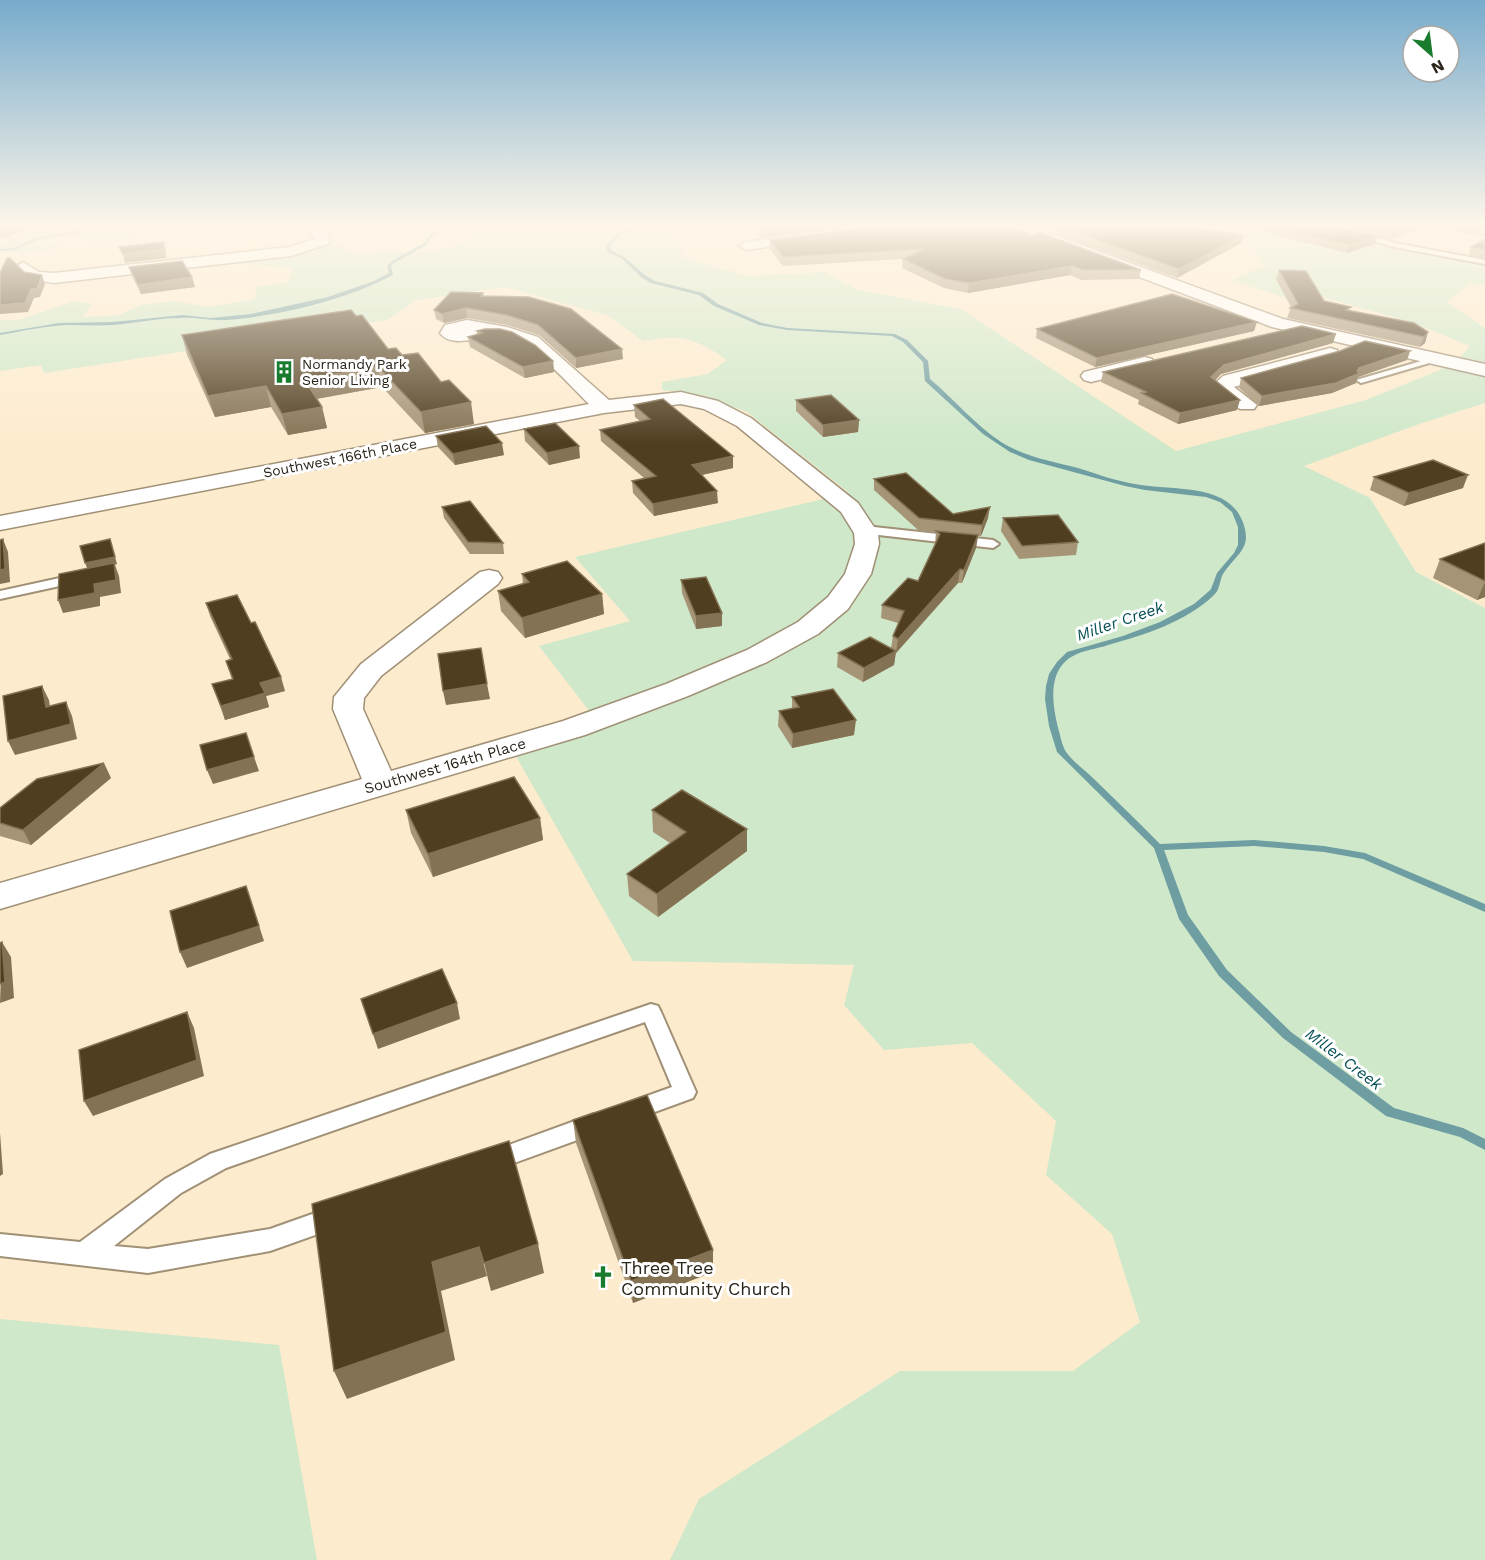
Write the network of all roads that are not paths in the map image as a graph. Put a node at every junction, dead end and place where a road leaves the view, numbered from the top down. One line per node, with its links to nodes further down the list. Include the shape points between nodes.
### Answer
1 (1209, 298): 2 (street)
2 (1296, 328): 4 (street); 5 (street)
3 (483, 330): 12 (street, via 532,340)
4 (1262, 336)
5 (1360, 342): 7 (street); 11 (street, via 1230,380 1221,387)
6 (1160, 360): 9 (street)
7 (1438, 360): 8 (street); 10 (lane)
8 (1485, 370)
9 (1091, 376)
10 (1361, 381)
11 (1247, 405)
12 (604, 407): 13 (street, Southwest 166th Place); 14 (street, Southwest 166th Place, via 681,398 711,405 744,422 850,508)
13 (0, 523)
14 (865, 530): 15 (lane); 19 (street, Southwest 164th Place, via 867,544 858,574 838,603 808,628 757,656 574,728)
15 (993, 544)
16 (93, 575): 18 (lane)
17 (489, 578): 19 (street, via 371,670 349,697 348,709)
18 (0, 595)
19 (381, 784): 20 (street, Southwest 164th Place)
20 (0, 896)
21 (472, 1168): 24 (lane, via 685,1092 651,1012 218,1161 173,1186)
22 (360, 1208): 24 (lane, via 270,1240 148,1261)
23 (0, 1245): 24 (lane)
24 (84, 1254)

